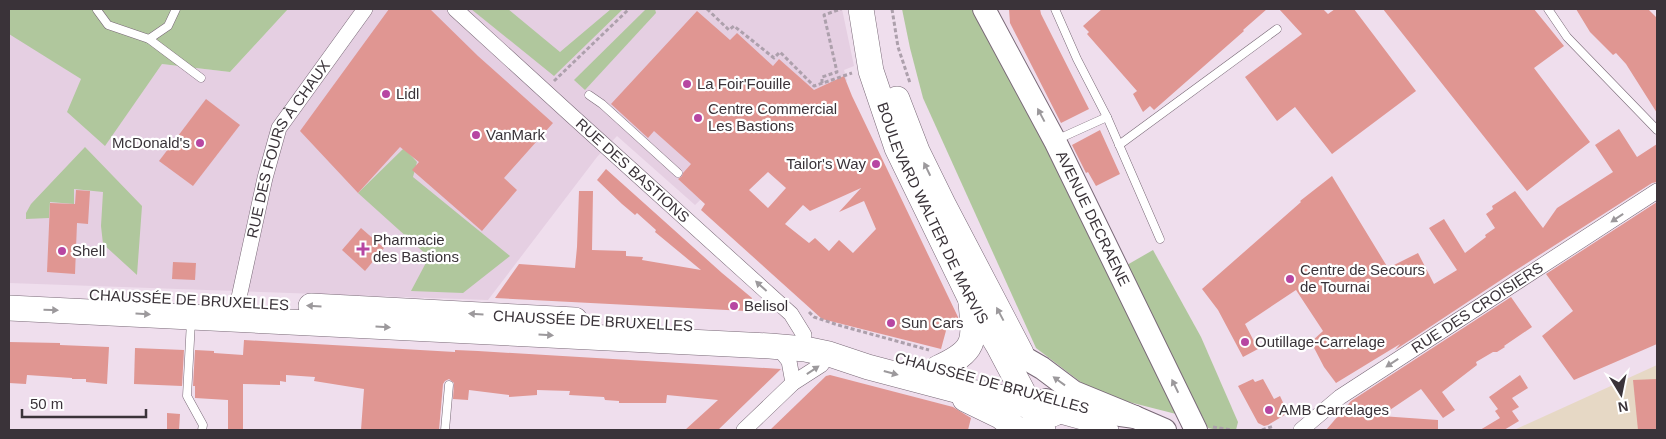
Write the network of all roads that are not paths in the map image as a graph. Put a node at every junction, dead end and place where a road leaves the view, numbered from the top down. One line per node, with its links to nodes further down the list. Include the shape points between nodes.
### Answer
1 (98, 9): 11 (lane, via 108,25)
2 (176, 9): 11 (lane, via 168,26)
3 (365, 9): 24 (street, RUE DES FOURS À CHAUX, via 279,128)
4 (455, 9): 26 (street, RUE DES BASTIONS, one-way to 4, via 791,314)
5 (861, 9): 22 (main road, BOULEVARD WALTER DE MARVIS, via 871,71 897,148)
6 (878, 9): 29 (main road, BOULEVARD WALTER DE MARVIS, one-way to 6, via 918,151 887,69)
7 (984, 9): 16 (street, AVENUE DECRAENE, one-way to 7)
8 (1054, 9): 14 (lane)
9 (1548, 9): 15 (lane, via 1567,37)
10 (1277, 29): 17 (lane)
11 (149, 39): 12 (lane)
12 (201, 78)
13 (589, 95): 18 (lane)
14 (1108, 117): 16 (lane); 17 (lane)
15 (1657, 130)
16 (1055, 141): 42 (street, AVENUE DECRAENE, one-way to 16)
17 (1119, 146): 20 (lane)
18 (678, 173)
19 (1657, 191): 43 (street, RUE DES CROISIERS, one-way to 43, via 1334,402)
20 (1160, 239)
21 (9, 291): 24 (main road, CHAUSSÉE DE BRUXELLES)
22 (971, 300): 30 (main road, via 973,323 969,347 956,360); 34 (main road, BOULEVARD WALTER DE MARVIS)
23 (9, 308): 25 (main road, CHAUSSÉE DE BRUXELLES, one-way to 25)
24 (237, 311): 25 (main road, CHAUSSÉE DE BRUXELLES); 26 (main road, CHAUSSÉE DE BRUXELLES, one-way to 24, via 521,316); 27 (main road, CHAUSSÉE DE BRUXELLES, one-way to 27)
25 (191, 317): 36 (lane, via 187,396)
26 (804, 335): 30 (main road, CHAUSSÉE DE BRUXELLES)
27 (778, 347): 28 (main road, CHAUSSÉE DE BRUXELLES); 31 (street, via 789,361)
28 (829, 354): 31 (street, one-way to 28, via 821,364); 33 (main road, CHAUSSÉE DE BRUXELLES, one-way to 33)
29 (1023, 357): 34 (main road, BOULEVARD WALTER DE MARVIS); 35 (street, one-way to 29, via 1074,392)
30 (934, 359): 34 (main road, CHAUSSÉE DE BRUXELLES)
31 (793, 383): 38 (street)
32 (449, 385): 37 (lane)
33 (959, 391): 34 (main road, CHAUSSÉE DE BRUXELLES, via 986,394); 39 (main road, via 967,401 1000,416)
34 (1043, 412): 35 (street, CHAUSSÉE DE BRUXELLES, via 1076,409); 40 (street, CHAUSSÉE DE BRUXELLES)
35 (1134, 417): 41 (street, CHAUSSÉE DE BRUXELLES)
36 (202, 430)
37 (446, 430)
38 (744, 430)
39 (1018, 430)
40 (1111, 430)
41 (1165, 430)
42 (1196, 430)
43 (1301, 430)

